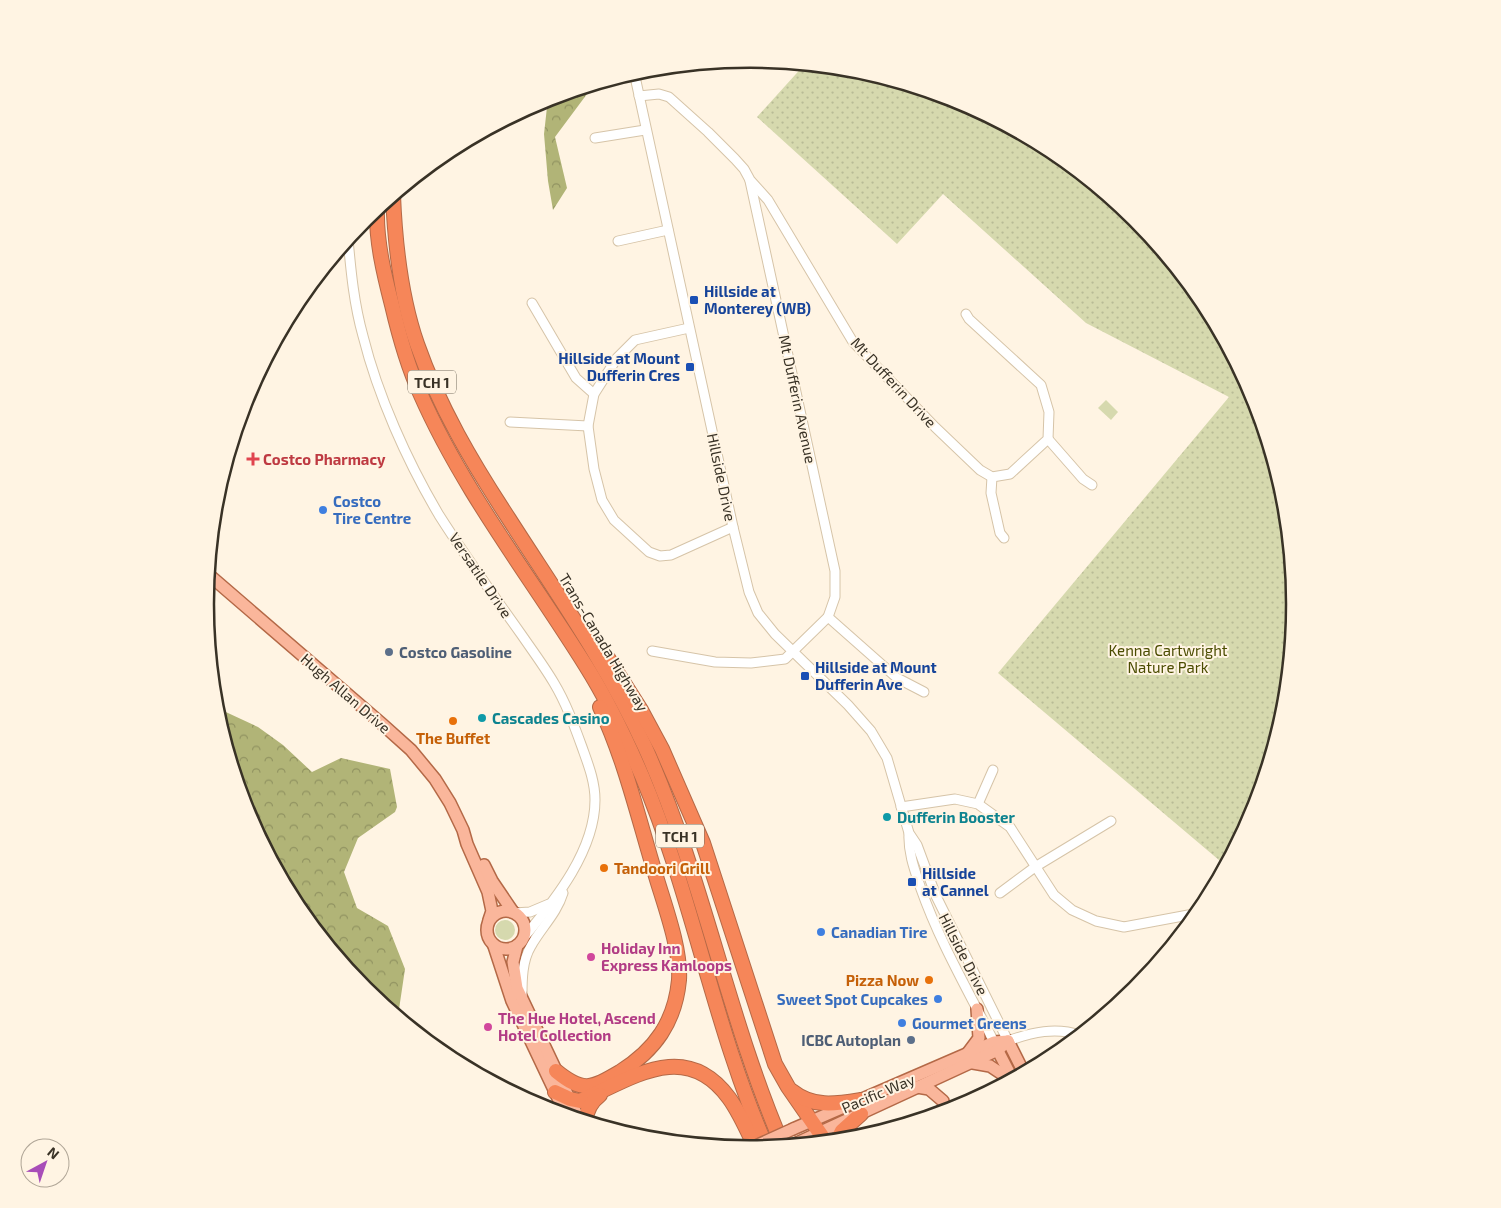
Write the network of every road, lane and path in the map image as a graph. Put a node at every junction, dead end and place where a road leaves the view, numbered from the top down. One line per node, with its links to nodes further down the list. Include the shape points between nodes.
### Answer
1 (636, 80): 2 (street, Hillside Drive)
2 (639, 96): 3 (street, Hillside Drive); 5 (street, Mt Dufferin Drive, via 659,94 670,97 735,159)
3 (646, 130): 4 (street); 8 (street, Hillside Drive)
4 (595, 138)
5 (750, 180): 18 (street, Mt Dufferin Drive, via 768,200 853,342 935,427 980,470); 24 (street, Mt Dufferin Avenue, via 835,571 835,597)
6 (393, 204): 23 (highway, Trans-Canada Highway / TCH 1, via 402,282 416,342 433,386 463,445)
7 (376, 220): 25 (highway, Trans-Canada Highway / TCH 1, via 387,287 403,349 419,392 440,436 481,506)
8 (668, 230): 9 (street); 13 (street, Hillside Drive)
9 (618, 242)
10 (349, 248): 36 (street, Versatile Drive, via 362,336 376,379 420,480 439,515 553,682 576,730 591,774 595,799 592,826)
11 (532, 303): 14 (street, via 576,378)
12 (966, 314): 17 (street, via 1041,385 1049,412)
13 (689, 328): 14 (street, via 635,340 617,358); 20 (street, Hillside Drive)
14 (594, 394): 16 (street)
15 (510, 422): 16 (street)
16 (588, 426): 20 (street, via 602,500 614,520 650,552 660,556 671,555)
17 (1048, 439): 18 (street, via 1010,474); 19 (street)
18 (992, 477): 21 (street, via 991,493)
19 (1092, 485)
20 (733, 527): 27 (street, Hillside Drive, via 749,592 758,613)
21 (1004, 538)
22 (215, 580): 33 (main road, Hugh Allan Drive, via 411,750 435,779)
23 (558, 594): 47 (highway, Trans-Canada Highway / TCH 1, via 612,681 663,788); 57 (highway, via 597,641 620,676 675,776 703,843 775,1064)
24 (828, 617): 27 (street); 28 (street, via 897,678)
25 (567, 636): 53 (highway, via 618,752 670,923 679,980 674,1008 664,1029 642,1057 592,1086 576,1085); 72 (highway, Trans-Canada Highway / TCH 1, via 619,726 652,800 725,1032)
26 (652, 651): 27 (street, via 715,662 751,663 785,659)
27 (792, 652): 31 (street, Hillside Drive, via 871,731 887,758)
28 (924, 692)
29 (993, 770): 30 (street)
30 (978, 804): 31 (street, via 955,799); 35 (street, via 1010,827)
31 (901, 807): 34 (street, Hillside Drive)
32 (1111, 820): 35 (street)
33 (462, 830): 39 (main road, Hugh Allan Drive); 41 (main road, Hugh Allan Drive, via 488,892 492,910)
34 (909, 833): 46 (street, Hillside Drive, via 909,848 925,900); 49 (street, Hillside Drive, via 917,845 945,917)
35 (1035, 867): 37 (street); 40 (street, via 1054,895 1072,910 1096,921 1124,927)
36 (565, 886): 38 (street, Versatile Drive); 45 (street, via 559,905 530,948 525,963)
37 (1000, 893)
38 (554, 901): 39 (street, Versatile Drive, via 530,912); 42 (street, Versatile Drive)
39 (514, 913): 41 (main road, via 503,911); 42 (main road, via 525,924)
40 (1187, 915)
41 (489, 920): 43 (main road, via 487,936)
42 (525, 936): 44 (main road)
43 (494, 946): 44 (main road, via 505,950); 60 (main road, via 512,1001)
44 (517, 946): 45 (main road, via 513,968)
45 (522, 999): 53 (main road)
46 (977, 1009): 50 (street, Hillside Drive); 51 (main road, via 979,1038)
47 (735, 1011): 68 (highway); 70 (highway, Trans-Canada Highway / TCH 1)
48 (1072, 1033): 49 (street, Pacific Way, via 1054,1030)
49 (1008, 1041): 50 (main road, Pacific Way); 52 (main road, Hillside Drive)
50 (996, 1046): 51 (main road, Pacific Way); 55 (main road, Hillside Drive)
51 (968, 1059): 54 (main road, Pacific Way); 56 (main road, via 990,1066); 63 (main road, Pacific Way)
52 (1021, 1068)
53 (556, 1071): 61 (main road)
54 (945, 1074): 58 (main road, Pacific Way); 58 (main road, via 937,1086 943,1100 929,1089)
55 (1009, 1074)
56 (1006, 1076)
57 (788, 1087): 63 (highway, via 801,1098 816,1104); 66 (highway)
58 (916, 1088): 63 (main road, Pacific Way)
59 (606, 1090): 61 (highway, via 580,1101); 65 (highway, via 591,1103); 71 (highway, via 655,1068 678,1066 694,1069 716,1083 728,1097)
60 (555, 1092): 61 (highway); 62 (main road)
61 (570, 1099): 64 (main road)
62 (562, 1106)
63 (861, 1107): 66 (main road, Pacific Way); 67 (highway)
64 (575, 1111)
65 (587, 1115)
66 (819, 1132): 69 (main road, Pacific Way, bridge, via 793,1129)
67 (841, 1132)
68 (792, 1138)
69 (770, 1139)
70 (780, 1139)
71 (751, 1140)
72 (764, 1140)

